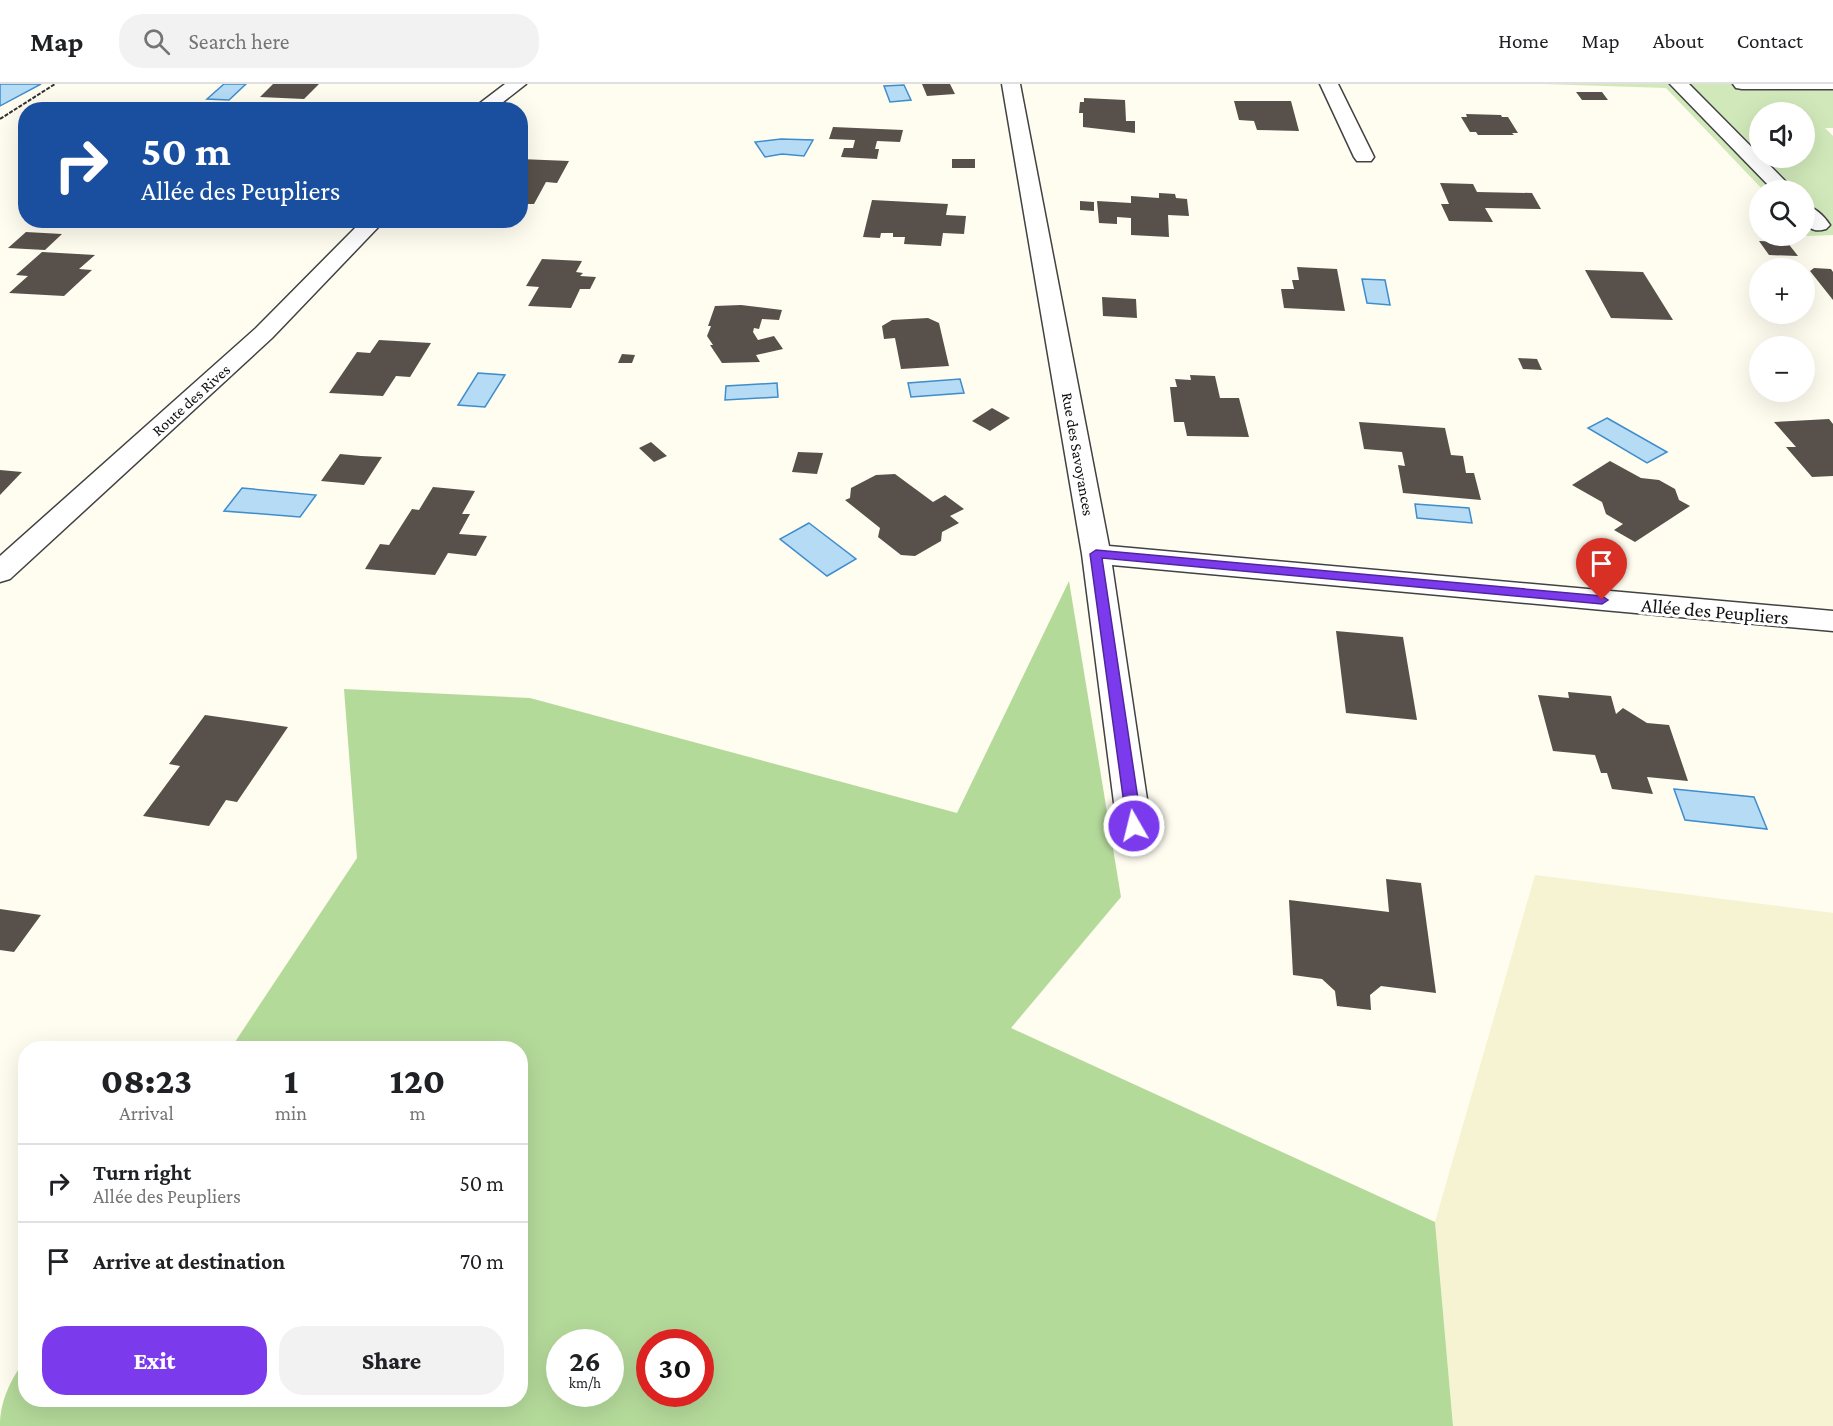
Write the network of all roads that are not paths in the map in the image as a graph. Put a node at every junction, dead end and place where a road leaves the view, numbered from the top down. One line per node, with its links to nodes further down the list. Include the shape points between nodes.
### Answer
1 (517, 84): 7 (street)
2 (1011, 84): 11 (street, Rue des Savoyances)
3 (1329, 84): 8 (street)
4 (1678, 84): 9 (street)
5 (1742, 84): 6 (street)
6 (1833, 84)
7 (491, 102)
8 (1364, 157)
9 (1774, 180)
10 (367, 228): 12 (street, Route des Rives, via 264,333)
11 (1096, 554): 13 (street, Allée des Peupliers); 14 (street, Rue des Savoyances)
12 (0, 572)
13 (1833, 621)
14 (1134, 826)

